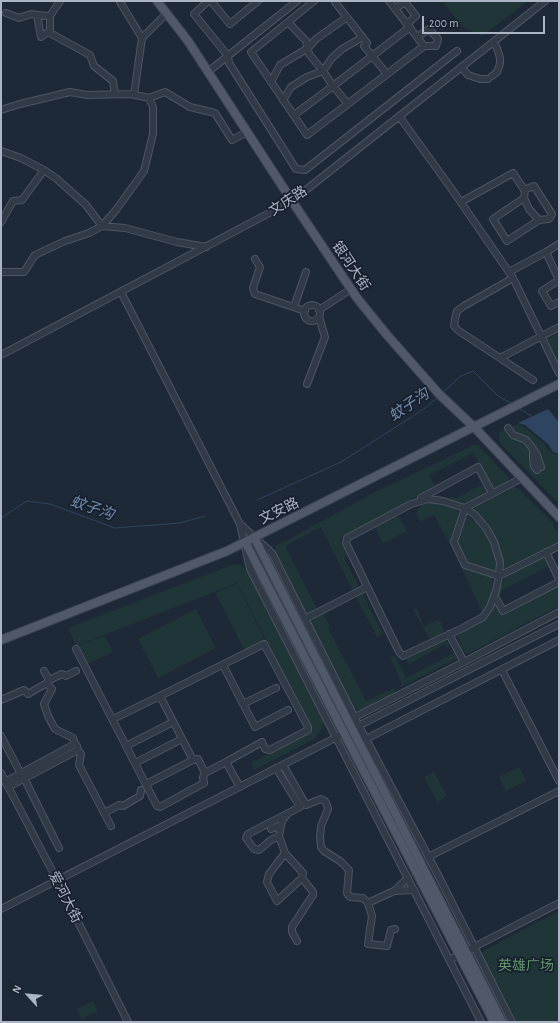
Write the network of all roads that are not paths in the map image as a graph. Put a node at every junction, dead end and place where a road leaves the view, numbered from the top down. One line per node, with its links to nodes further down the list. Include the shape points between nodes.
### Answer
1 (60, 1): 16 (street)
2 (157, 1): 14 (main road, 银河大街)
3 (208, 1): 28 (street, via 194,14)
4 (211, 1): 5 (street, via 230,24)
5 (258, 1)
6 (297, 1): 28 (street)
7 (314, 1): 18 (street)
8 (336, 1): 17 (street)
9 (389, 1): 12 (street)
10 (545, 1): 24 (street, 文庆路)
11 (120, 2): 23 (street)
12 (395, 9): 19 (street); 19 (street, via 404,2 416,16)
13 (6, 12): 15 (street, via 18,18 31,14)
14 (167, 13): 23 (street); 32 (main road, 银河大街)
15 (37, 16): 16 (street); 20 (street, via 41,37)
16 (50, 16): 20 (street)
17 (347, 17): 21 (street); 26 (street, via 316,39)
18 (288, 22): 26 (street, via 306,41); 34 (street, via 251,52)
19 (408, 26): 22 (street); 29 (street)
20 (50, 33): 36 (street, via 90,55 94,66 113,81)
21 (362, 37): 29 (street, via 367,43 364,46); 31 (street, via 337,53)
22 (418, 37): 25 (street); 25 (street, via 429,29 438,39 436,46)
23 (142, 38): 37 (street)
24 (493, 42): 30 (street, 文庆路); 30 (street, via 500,58 497,72 480,79 468,75)
25 (424, 46): 33 (street)
26 (308, 48): 31 (street, via 309,54); 34 (street, via 280,65)
27 (457, 51): 28 (street, via 305,170 296,169 229,63)
28 (228, 56): 32 (street)
29 (372, 56): 33 (street); 35 (street)
30 (461, 67): 43 (street, 文庆路)
31 (323, 71): 35 (street); 39 (street, via 291,88)
32 (208, 72): 44 (main road, 银河大街)
33 (387, 74): 40 (street)
34 (271, 82): 39 (street)
35 (333, 86): 40 (street); 42 (street)
36 (115, 94): 37 (street); 41 (street, via 87,95 70,92)
37 (134, 95): 38 (street)
38 (149, 98): 44 (street, via 165,92 190,106 216,112 232,140); 53 (street, via 154,107 153,134 144,171)
39 (283, 100): 42 (street)
40 (348, 104): 42 (street, via 307,135)
41 (1, 110)
42 (294, 116)
43 (400, 116): 49 (street, 文庆路); 50 (street)
44 (247, 132): 49 (main road, 银河大街)
45 (1, 151): 46 (street)
46 (44, 170): 52 (street, via 22,200 14,202); 53 (street, via 86,205)
47 (524, 190): 48 (street); 50 (street, via 513,173); 51 (street, via 534,186 552,214 549,219)
48 (524, 198): 51 (street, via 529,209); 51 (street, via 493,219 507,241)
49 (292, 201): 55 (street, 文庆路); 63 (main road, 银河大街)
50 (461, 202): 60 (street)
51 (539, 220)
52 (1, 222)
53 (102, 226): 55 (street, via 125,228); 58 (street, via 35,255 24,272)
54 (559, 244): 56 (street)
55 (206, 247): 64 (street, 文庆路)
56 (546, 252): 60 (street); 62 (street)
57 (255, 259): 66 (street, via 260,268 253,288 255,294)
58 (1, 272)
59 (306, 272): 66 (street)
60 (509, 272): 61 (street)
61 (513, 278): 71 (street); 73 (street, via 464,306 458,311 455,319 454,326 459,331)
62 (559, 280): 65 (street, via 542,291 551,306)
63 (350, 288): 67 (street); 78 (main road, 银河大街, via 440,395)
64 (121, 292): 72 (street, 文庆路); 86 (street)
65 (559, 302)
66 (294, 307): 68 (street)
67 (319, 310): 68 (street, via 315,306 310,306); 69 (street)
68 (305, 311): 69 (street, via 308,320)
69 (319, 317): 76 (street, via 325,337)
70 (559, 326): 71 (street)
71 (541, 336): 73 (street); 74 (street)
72 (1, 355)
73 (500, 358): 75 (street)
74 (559, 373)
75 (533, 380)
76 (307, 384)
77 (559, 384): 78 (main road, 文安路)
78 (475, 428): 81 (main road, 银河大街); 87 (main road, 文安路)
79 (508, 428): 80 (street, via 513,435 526,440 533,449 534,466)
80 (539, 468)
81 (522, 478): 82 (street); 85 (main road, 银河大街)
82 (492, 494): 83 (street, via 478,468); 84 (street)
83 (411, 504): 84 (street, via 428,499 443,500); 94 (street, via 347,538 346,543)
84 (464, 508): 91 (street, via 474,514 494,542 500,562); 91 (street, via 454,542 464,565)
85 (559, 517)
86 (240, 524): 87 (street); 88 (street)
87 (254, 537): 88 (main road, 文安路); 97 (street, via 272,553); 117 (main road)
88 (245, 542): 100 (main road, 文安路); 118 (main road); 120 (street, via 250,569)
89 (559, 546): 90 (street)
90 (546, 552): 91 (street); 92 (street)
91 (499, 576): 95 (street)
92 (559, 579)
93 (559, 582): 95 (street, via 503,611)
94 (367, 587): 97 (street); 99 (street, via 403,656)
95 (494, 597): 99 (street, via 483,617)
96 (559, 612): 103 (street)
97 (305, 619): 114 (street)
98 (559, 624): 117 (street)
99 (450, 634): 103 (street)
100 (1, 640)
101 (559, 640): 105 (street)
102 (76, 649): 115 (street)
103 (464, 662): 114 (street)
104 (223, 665): 110 (street); 112 (street); 126 (street, via 264,644 308,727 308,730 270,750 265,749 262,742)
105 (502, 670): 122 (street); 133 (street)
106 (44, 671): 108 (street)
107 (76, 671): 108 (street, via 66,676 62,674)
108 (48, 682): 111 (street, via 28,694 24,690); 124 (street, via 52,689 44,704 48,716 55,729 73,738)
109 (276, 688): 112 (street)
110 (160, 696): 115 (street); 116 (street)
111 (1, 700)
112 (243, 704): 113 (street, via 255,727)
113 (288, 710)
114 (355, 718): 117 (street)
115 (113, 720): 123 (street)
116 (173, 722): 121 (street); 123 (street)
117 (356, 727): 118 (street); 122 (street); 160 (main road)
118 (344, 733): 120 (street); 160 (main road)
119 (1, 736): 132 (street)
120 (336, 737): 128 (street); 150 (street)
121 (182, 739): 125 (street); 127 (street)
122 (366, 739): 148 (street)
123 (126, 746): 127 (street)
124 (77, 747): 132 (street); 140 (street, via 81,754 79,765)
125 (193, 760): 131 (street, via 198,759); 135 (street)
126 (226, 762): 131 (street); 136 (street)
127 (135, 763): 135 (street)
128 (283, 764): 129 (street); 139 (street)
129 (276, 768): 136 (street); 139 (street)
130 (1, 773): 134 (street, 爱河大街)
131 (205, 773): 135 (street, via 204,784 160,807 157,806)
132 (22, 776): 134 (street); 146 (street)
133 (559, 781)
134 (7, 784): 151 (street, 爱河大街)
135 (146, 784)
136 (240, 787): 151 (street)
137 (142, 790): 140 (street, via 140,796)
138 (559, 791): 148 (street)
139 (303, 806): 141 (street); 154 (street, via 316,800 325,801 328,809 321,826 321,847 349,870 347,893 350,897 363,898)
140 (104, 813): 143 (street)
141 (286, 814): 142 (street); 145 (street, via 248,834 246,838 254,849 259,850)
142 (281, 825): 144 (street); 145 (street)
143 (111, 826)
144 (271, 829)
145 (278, 836): 147 (street)
146 (59, 848)
147 (285, 852): 149 (street, via 304,873); 149 (street, via 269,874 267,882 277,901)
148 (428, 857): 159 (street)
149 (302, 878): 158 (street, via 313,895 292,927)
150 (408, 878): 152 (street); 153 (street)
151 (57, 880): 156 (street); 162 (street, 爱河大街)
152 (414, 890): 153 (street); 161 (street)
153 (394, 892): 154 (street)
154 (368, 903): 157 (street, via 372,916 368,944 387,946 391,930)
155 (559, 903): 159 (street)
156 (1, 909)
157 (394, 929)
158 (297, 941)
159 (474, 947): 160 (street); 166 (street)
160 (462, 953): 161 (street); 164 (main road); 165 (main road)
161 (449, 960): 163 (street)
162 (128, 1022)
163 (481, 1022)
164 (494, 1022)
165 (502, 1022)
166 (512, 1022)

